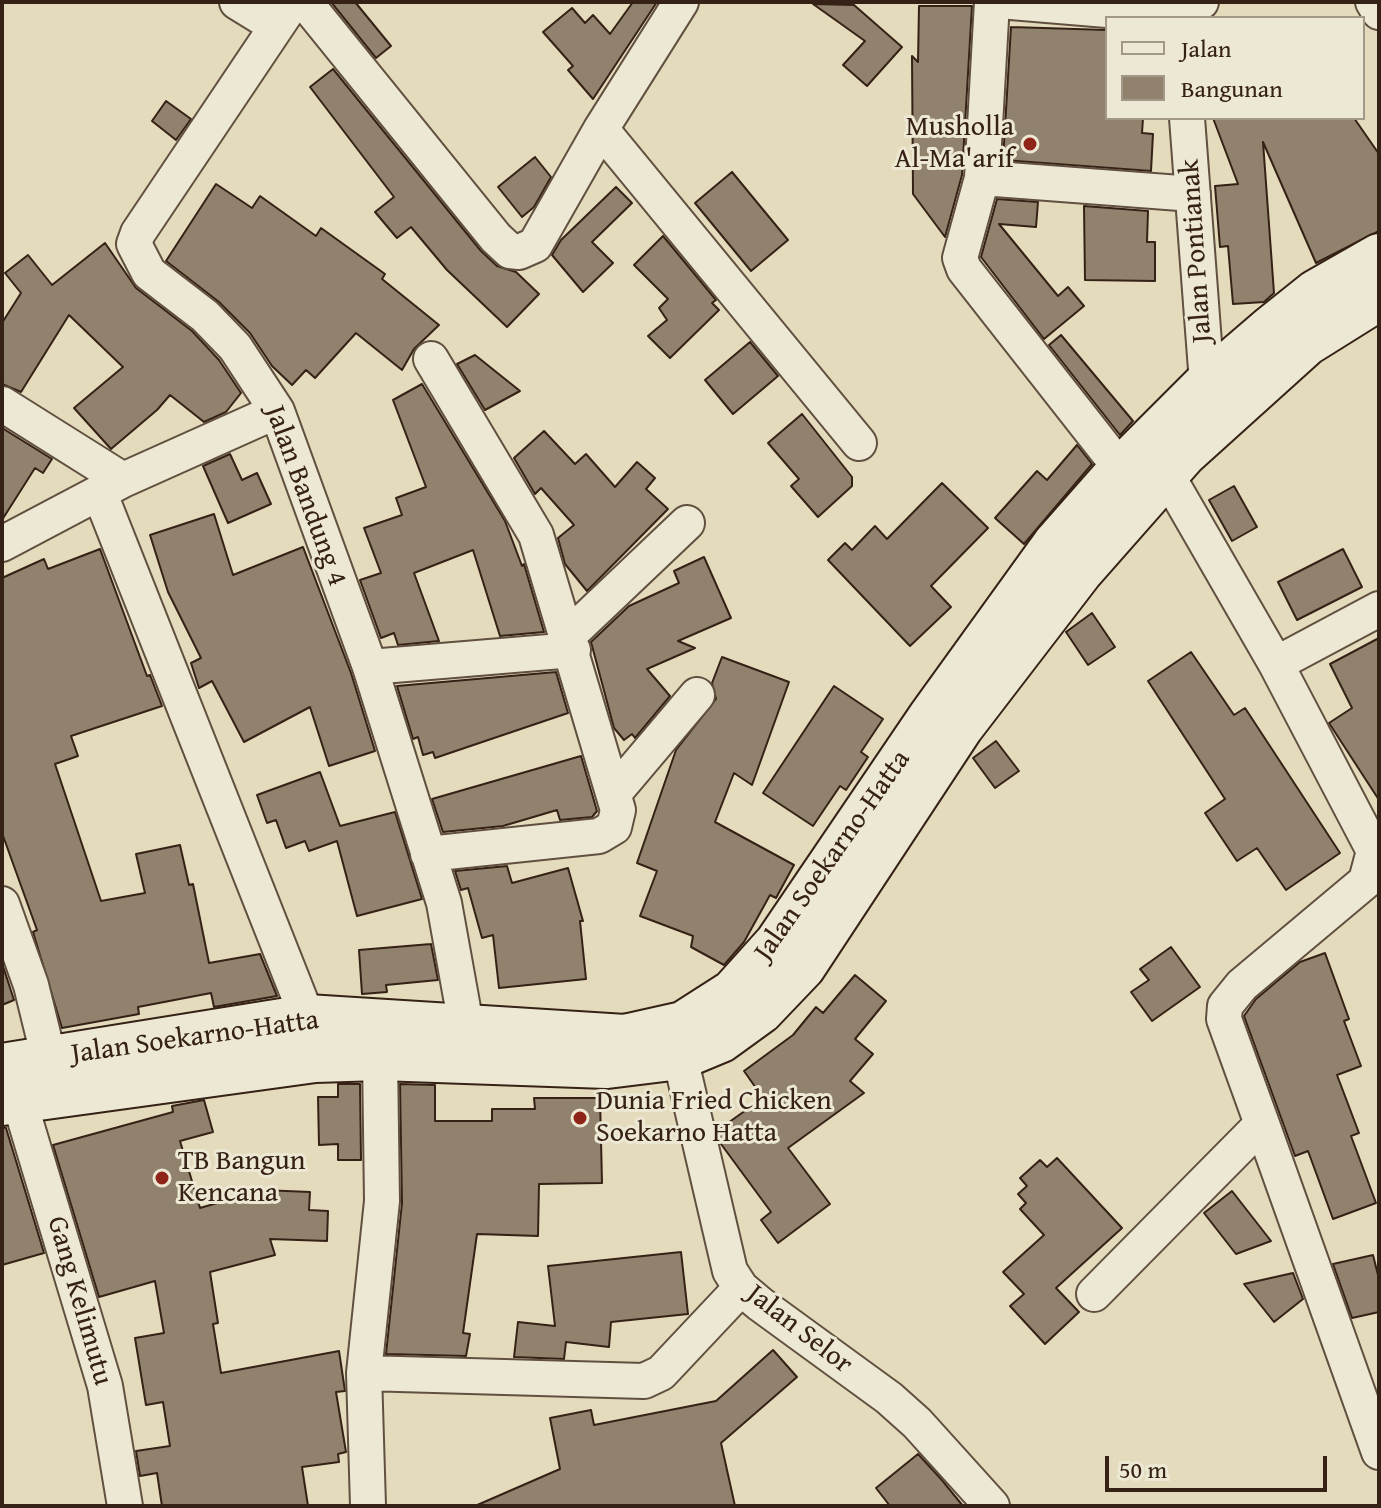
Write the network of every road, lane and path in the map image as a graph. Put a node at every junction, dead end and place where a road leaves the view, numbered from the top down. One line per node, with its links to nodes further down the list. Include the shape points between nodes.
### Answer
1 (237, 2): 9 (street)
2 (305, 2): 11 (street, via 510,251 535,245)
3 (681, 2): 11 (street)
4 (992, 2): 12 (street)
5 (1011, 2): 7 (street)
6 (1373, 2): 8 (street)
7 (1184, 10)
8 (1379, 12)
9 (285, 14): 19 (street, Jalan Bandung 4, via 134,244 149,273 235,347)
10 (1187, 120): 13 (street, Jalan Pontianak)
11 (601, 129): 20 (street)
12 (982, 178): 13 (street); 22 (street, via 961,249 964,269)
13 (1193, 194): 17 (street, Jalan Pontianak)
14 (1379, 256): 17 (main road, Jalan Soekarno-Hatta, via 1316,292)
15 (1379, 298): 21 (main road, Jalan Soekarno-Hatta, via 1307,343)
16 (431, 359): 27 (street, via 536,535)
17 (1207, 383): 21 (main road, Jalan Soekarno-Hatta)
18 (2, 404): 23 (street)
19 (277, 411): 23 (street); 29 (street, Jalan Bandung 4)
20 (859, 443)
21 (1171, 452): 22 (main road, Jalan Soekarno-Hatta); 28 (street); 37 (main road, Jalan Soekarno-Hatta, via 961,727 803,967 761,1011 721,1040)
22 (1121, 469): 36 (main road, Jalan Soekarno-Hatta, via 1055,544 777,943 733,992 683,1024 625,1037)
23 (112, 487): 25 (street); 35 (street)
24 (687, 523): 27 (street)
25 (2, 544)
26 (1379, 609): 28 (street)
27 (570, 643): 29 (street); 31 (street)
28 (1276, 664): 32 (street)
29 (370, 667): 33 (street, Jalan Bandung 4)
30 (697, 695): 31 (street)
31 (615, 792): 33 (street, via 617,819 599,836)
32 (1376, 851): 40 (street, via 1366,881 1242,985 1225,1006 1224,1019)
33 (428, 854): 36 (street, Jalan Bandung 4, via 444,903)
34 (2, 904): 39 (street, Gang Kelimutu, via 31,985)
35 (307, 1017): 36 (main road, Jalan Soekarno-Hatta); 39 (main road, Jalan Soekarno-Hatta)
36 (466, 1025)
37 (680, 1057): 38 (main road, Jalan Soekarno-Hatta, via 607,1066); 41 (street, Jalan Selor, via 723,1254)
38 (380, 1058): 39 (main road, Jalan Soekarno-Hatta); 43 (street, via 382,1201)
39 (26, 1084): 45 (street, Gang Kelimutu, via 105,1386)
40 (1262, 1124): 42 (street); 44 (street)
41 (741, 1288): 43 (street, via 661,1373 644,1381); 47 (street, Jalan Selor, via 889,1398)
42 (1094, 1294)
43 (364, 1373): 46 (street)
44 (1379, 1452)
45 (125, 1506)
46 (368, 1506)
47 (991, 1506)

